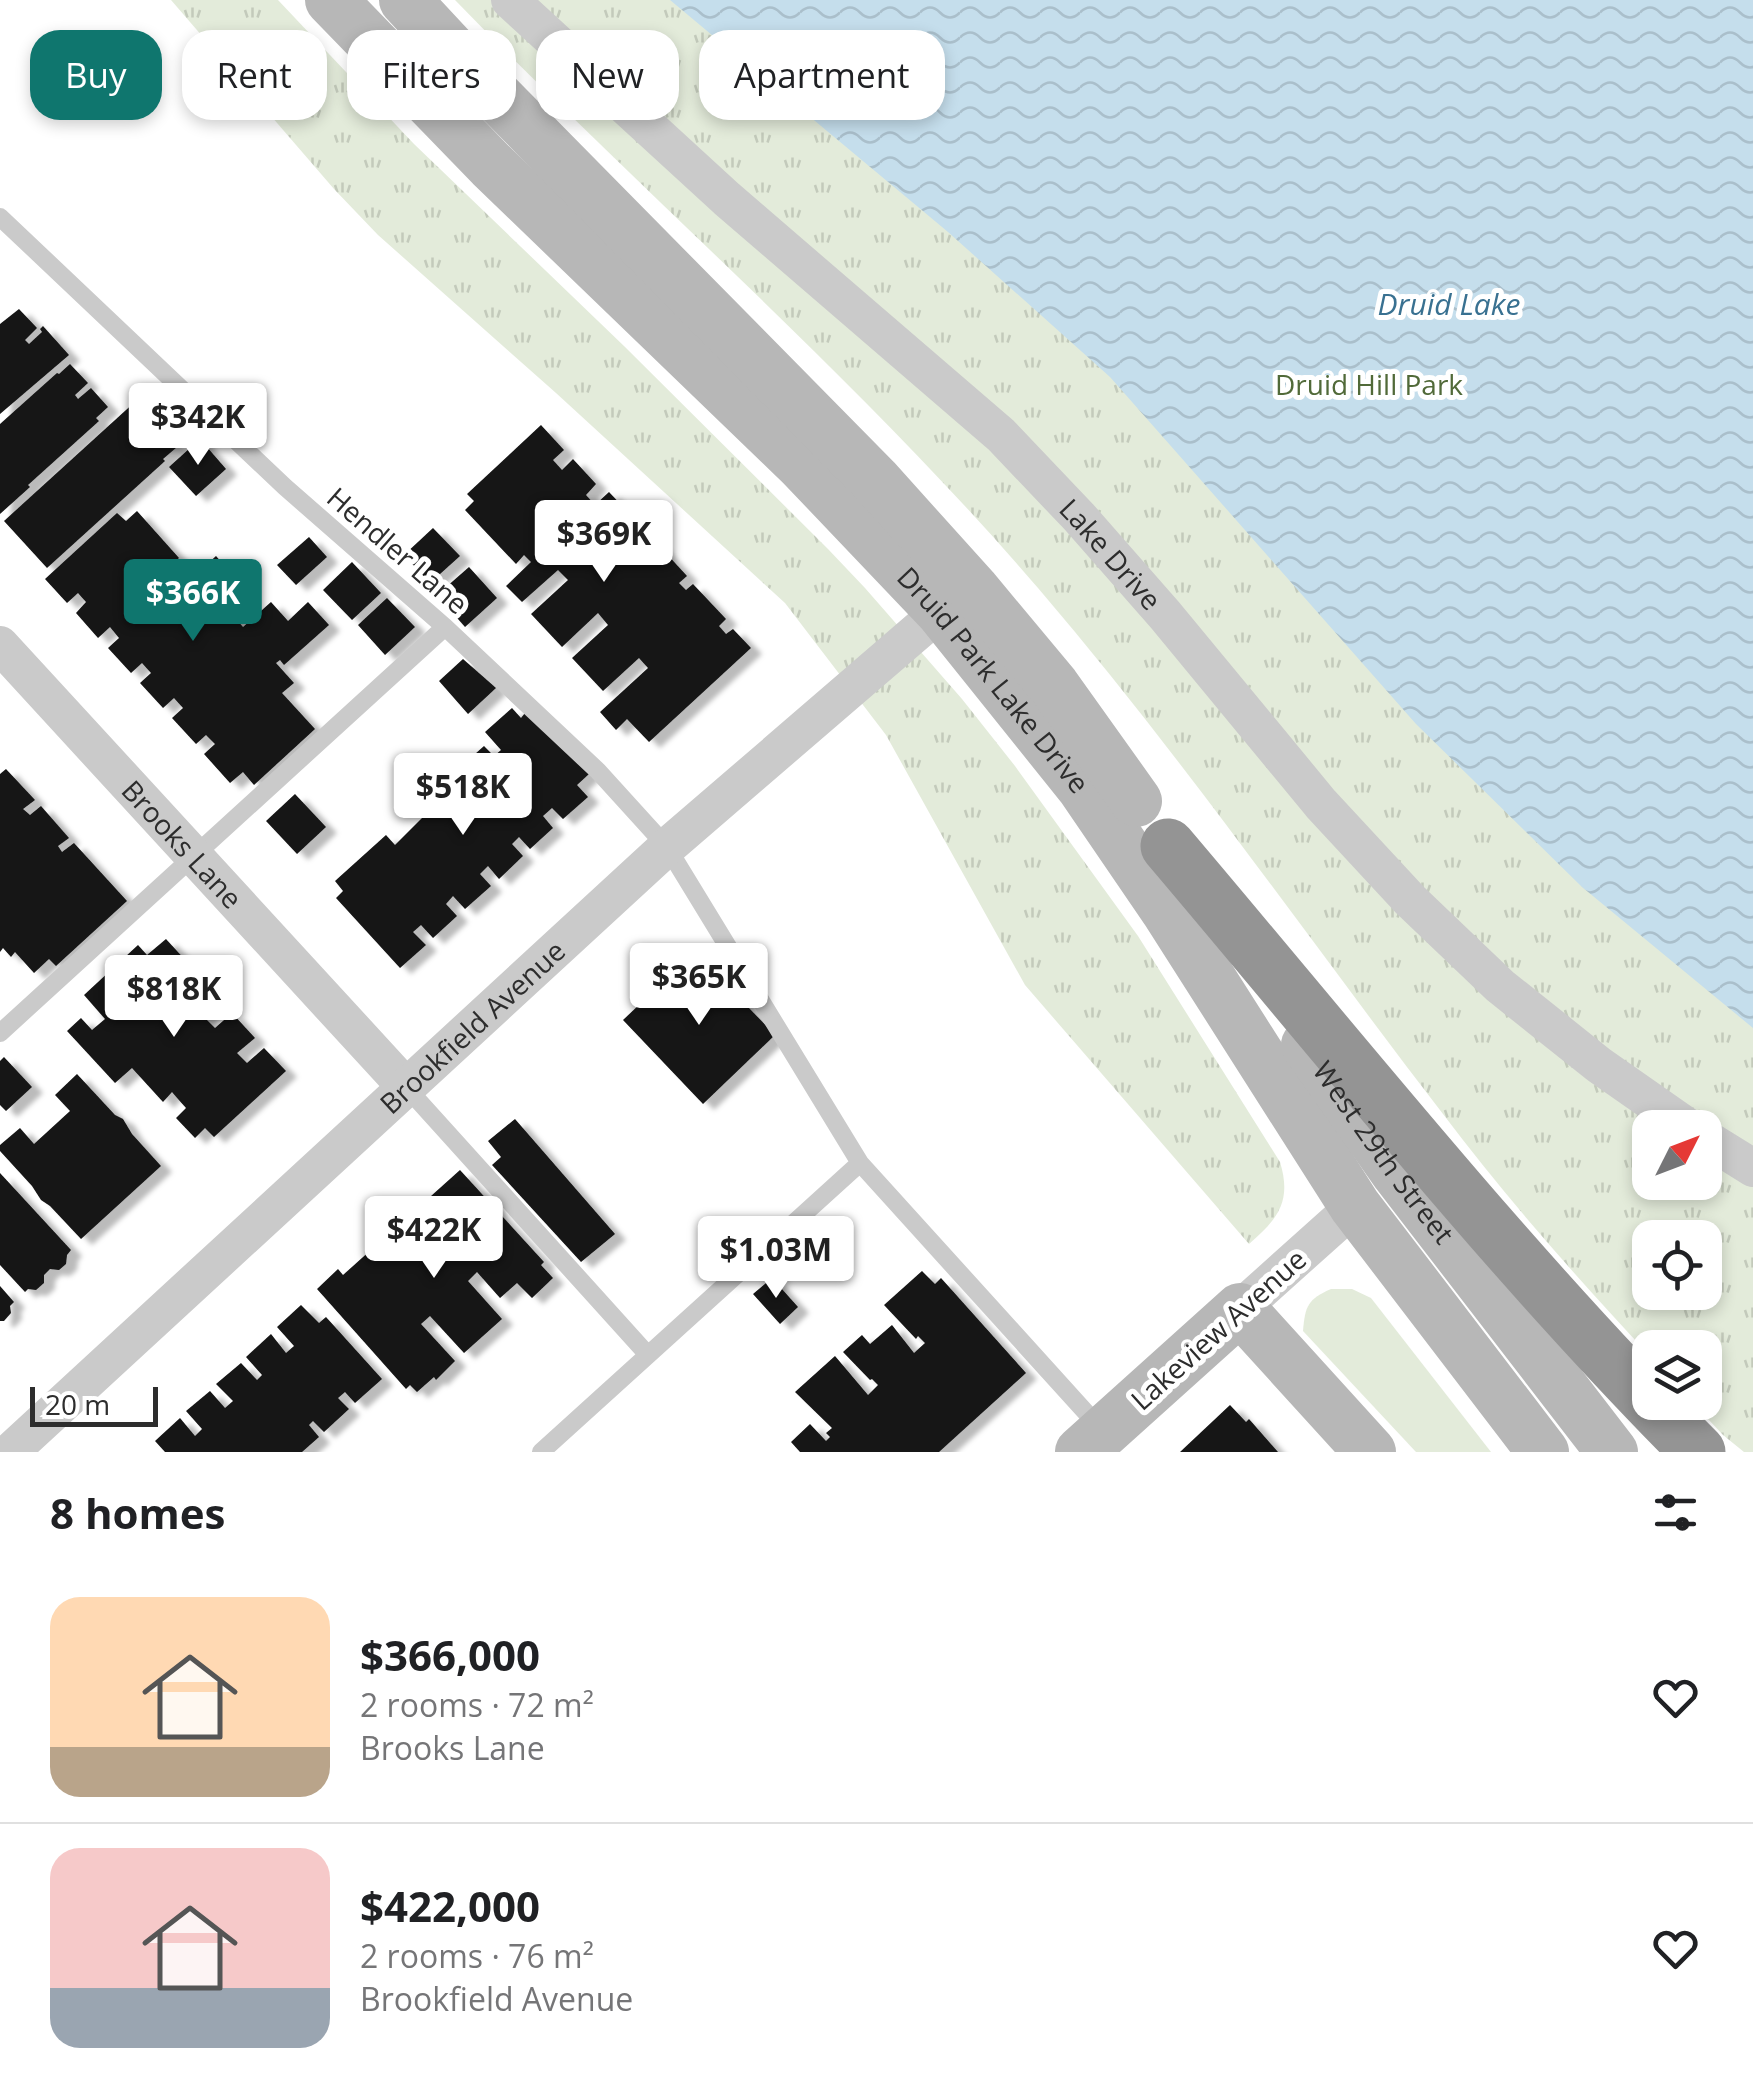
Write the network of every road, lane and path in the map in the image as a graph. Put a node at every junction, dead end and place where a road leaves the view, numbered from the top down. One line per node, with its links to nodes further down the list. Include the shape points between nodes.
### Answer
1 (330, 0): 5 (main road, Druid Park Lake Drive)
2 (405, 0): 8 (main road, Druid Park Lake Drive, via 888,494 1054,686)
3 (510, 0): 13 (street, Lake Drive, via 727,199 1001,435 1410,900 1487,974)
4 (0, 217): 6 (lane, Hendler Lane, via 285,487)
5 (941, 611): 9 (street, Brookfield Avenue); 17 (main road, Druid Park Lake Drive, via 1084,788)
6 (445, 627): 9 (lane, Hendler Lane, via 598,771); 10 (lane)
7 (0, 645): 10 (street, Brooks Lane)
8 (1168, 846): 25 (main road, West 29th Street, via 1396,1173); 26 (highway, via 1526,1268)
9 (667, 847): 12 (street, Brookfield Avenue); 15 (lane, Hendler Lane)
10 (194, 856): 11 (lane); 12 (street, Brooks Lane)
11 (0, 1033)
12 (406, 1087): 19 (lane); 21 (street, Brookfield Avenue)
13 (1663, 1110)
14 (1722, 1149): 16 (street)
15 (860, 1163): 19 (lane); 20 (lane, Hendler Lane)
16 (1753, 1168)
17 (1355, 1206): 18 (street, Lakeview Avenue); 24 (main road, Druid Park Lake Drive)
18 (1240, 1308): 20 (main road, Lakeview Avenue); 23 (main road)
19 (648, 1355): 22 (lane)
20 (1092, 1442)
21 (10, 1452)
22 (541, 1452)
23 (1370, 1452)
24 (1543, 1452)
25 (1612, 1452)
26 (1698, 1452)

